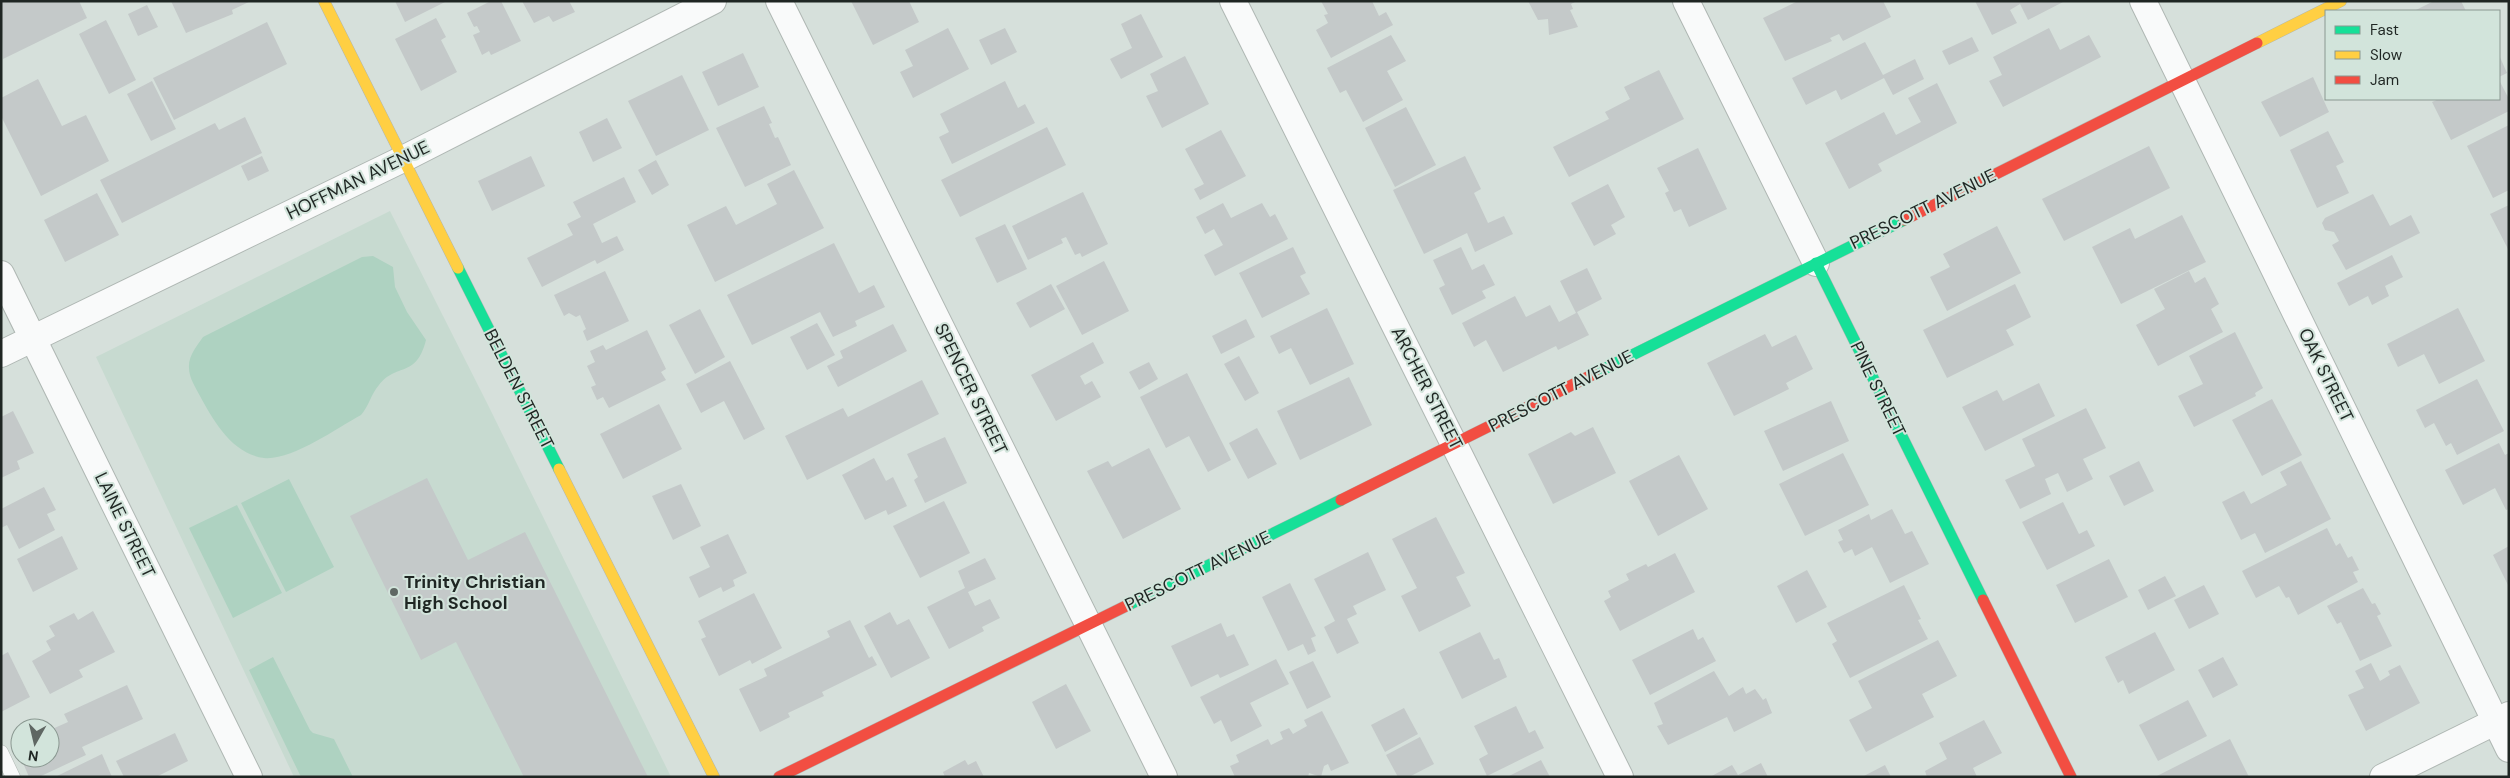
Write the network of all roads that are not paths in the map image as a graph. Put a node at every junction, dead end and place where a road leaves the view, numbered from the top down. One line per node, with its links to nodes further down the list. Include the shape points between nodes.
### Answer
1 (324, 1): 9 (street, BELDEN STREET)
2 (713, 1): 9 (street, HOFFMAN AVENUE)
3 (779, 1): 15 (street, SPENCER STREET)
4 (1233, 1): 14 (street, ARCHER STREET)
5 (1686, 1): 10 (street, PINE STREET)
6 (2143, 1): 8 (street, OAK STREET)
7 (2342, 1): 8 (street, PRESCOTT AVENUE)
8 (2183, 81): 10 (street, PRESCOTT AVENUE); 16 (street, OAK STREET)
9 (403, 159): 12 (street, HOFFMAN AVENUE); 21 (street, BELDEN STREET)
10 (1816, 263): 14 (street, PRESCOTT AVENUE); 25 (street, PINE STREET)
11 (1, 274): 12 (street, LAINE STREET)
12 (32, 338): 13 (street, HOFFMAN AVENUE); 20 (street, LAINE STREET)
13 (1, 354)
14 (1455, 444): 15 (street, PRESCOTT AVENUE); 24 (street, ARCHER STREET)
15 (1089, 625): 22 (street, PRESCOTT AVENUE); 23 (street, SPENCER STREET)
16 (2502, 718): 17 (street, OAK STREET); 26 (street)
17 (2509, 749)
18 (1, 752): 19 (lane)
19 (13, 777)
20 (249, 777)
21 (714, 777)
22 (779, 777)
23 (1164, 777)
24 (1620, 777)
25 (2071, 777)
26 (2383, 777)

